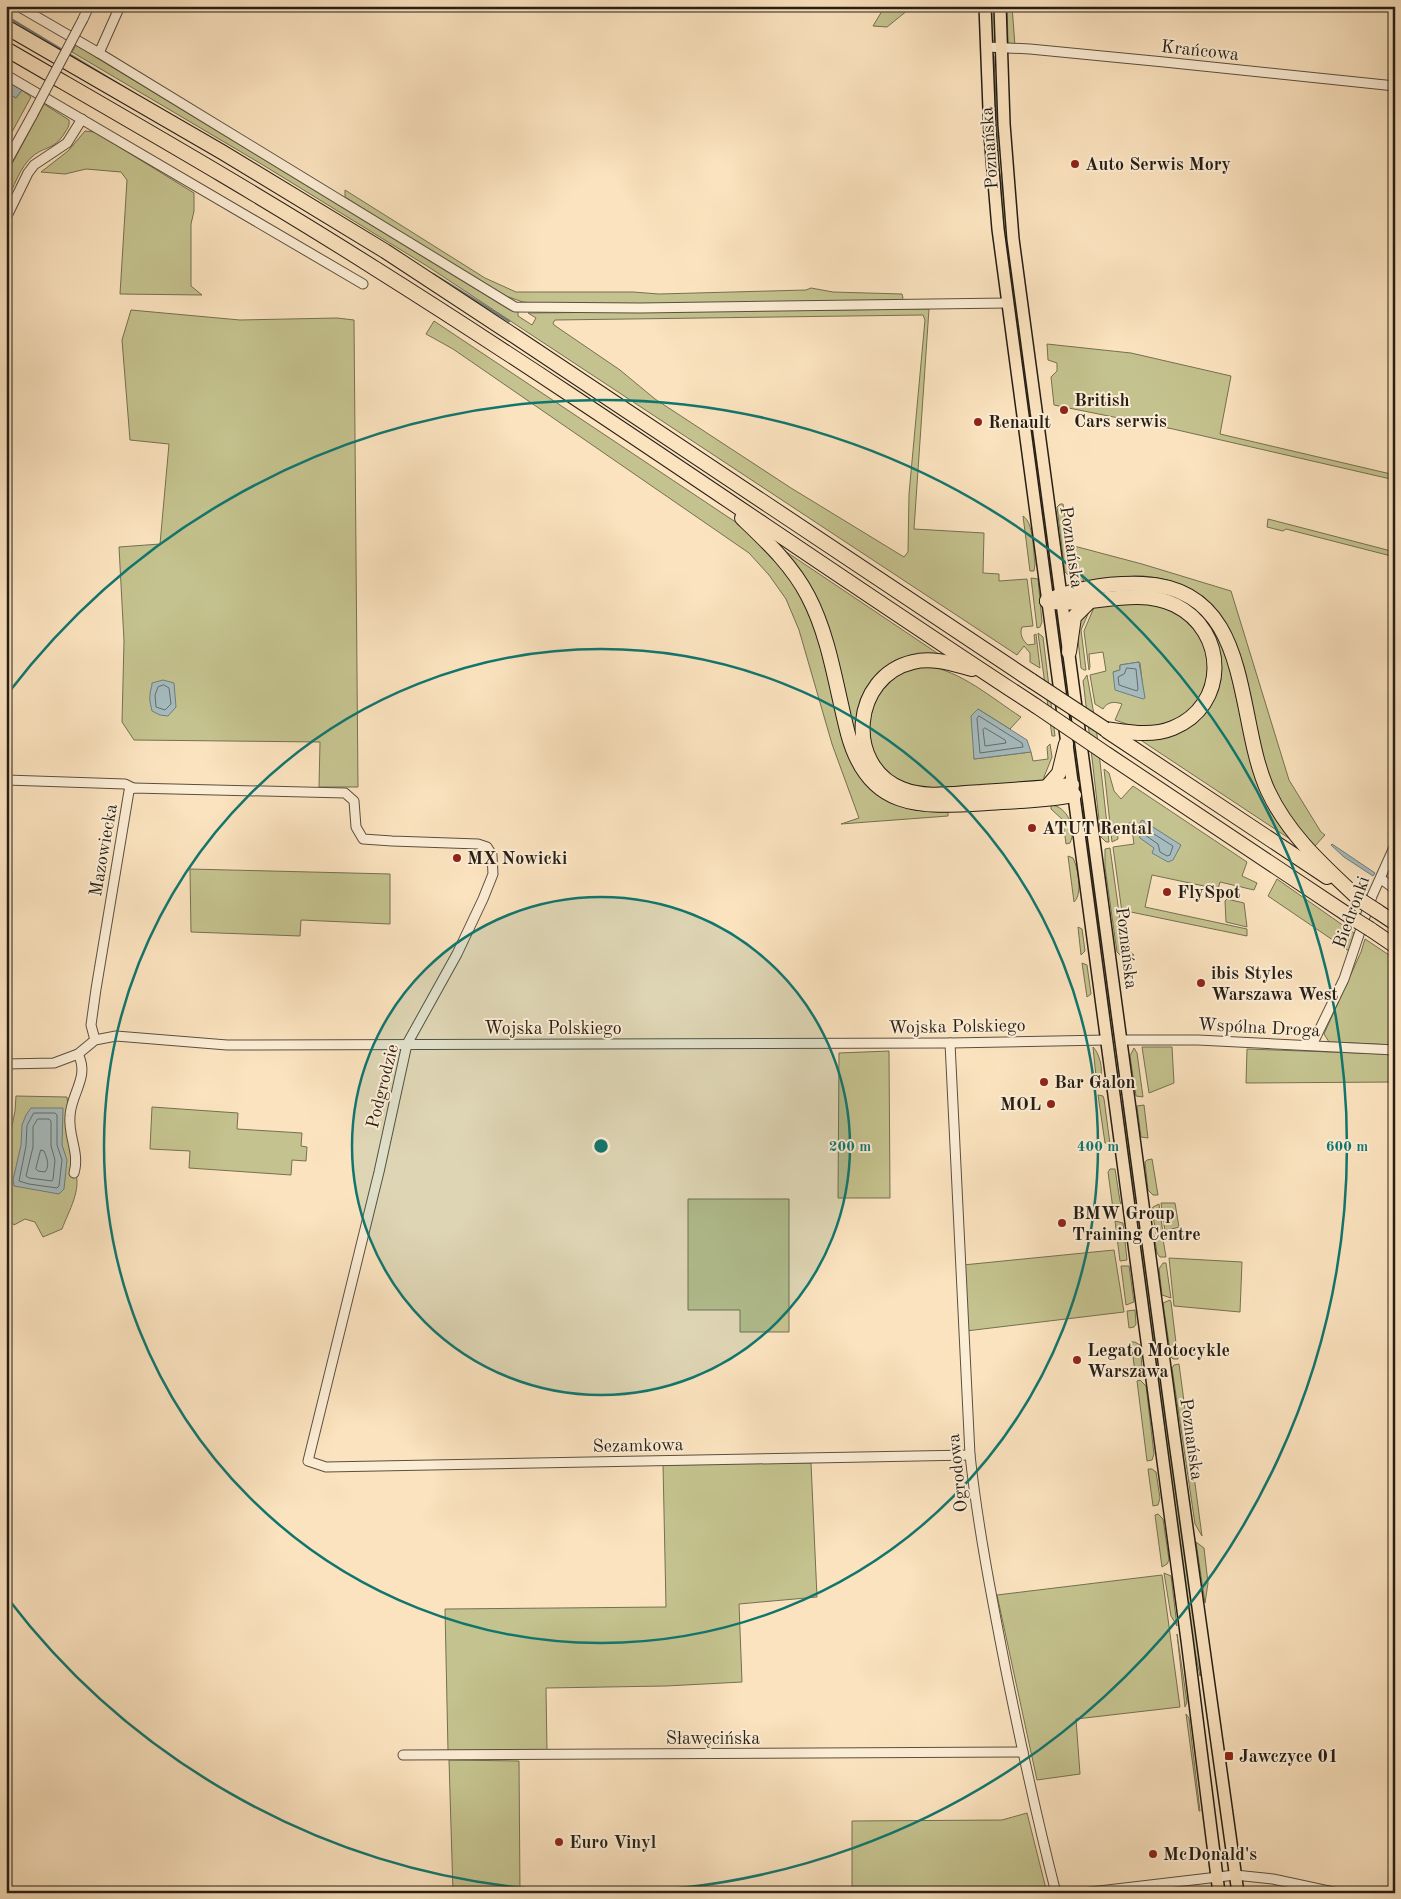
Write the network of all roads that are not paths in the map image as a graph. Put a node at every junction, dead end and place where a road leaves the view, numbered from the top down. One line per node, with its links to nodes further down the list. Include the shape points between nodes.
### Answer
1 (18, 6): 10 (street)
2 (89, 6): 14 (street, bridge)
3 (120, 6): 10 (street)
4 (985, 6): 7 (main road, Poznańska)
5 (1000, 6): 8 (main road, Poznańska)
6 (6, 27): 24 (highway, bridge, via 222,152 385,252)
7 (986, 47): 8 (street, Krańcowa); 17 (main road, Poznańska, via 992,178)
8 (1002, 47): 12 (street, Krańcowa); 19 (main road, Poznańska, via 1004,124 1014,239)
9 (6, 49): 18 (highway, via 375,268)
10 (98, 53): 17 (street, via 515,307)
11 (6, 75): 13 (street)
12 (1395, 86)
13 (82, 119): 15 (street, via 66,143 34,165); 16 (street)
14 (6, 163)
15 (6, 218)
16 (363, 284)
17 (1008, 303): 20 (main road, Poznańska)
18 (714, 492): 23 (highway); 30 (highway, via 779,554 800,581 824,636 856,758 882,790 905,801 943,805 1048,800)
19 (1062, 599): 20 (highway); 21 (highway); 22 (main road, Poznańska); 35 (highway, via 1074,590 1150,584 1174,590 1204,607 1229,643 1260,766 1277,808 1318,861)
20 (1046, 601): 25 (main road, Poznańska)
21 (1090, 601): 22 (highway, via 1074,617); 24 (highway, via 1146,597 1175,605 1202,626 1214,656 1210,691 1204,705 1192,718 1160,732 1139,734)
22 (1069, 652): 29 (main road, Poznańska)
23 (983, 672): 27 (highway, via 930,660 898,667 886,676 868,699 862,720 870,762 887,781 920,793); 37 (highway, bridge)
24 (1105, 730): 35 (highway)
25 (1066, 744): 27 (highway, via 1059,773); 30 (main road, Poznańska)
26 (6, 780): 28 (street, via 125,784)
27 (1047, 787): 30 (highway)
28 (132, 788): 31 (street, Mazowiecka); 38 (street, Mazowiecka, via 96,989 91,1025)
29 (1088, 788): 30 (main road); 40 (main road, Poznańska)
30 (1073, 790): 39 (main road, Poznańska)
31 (345, 793): 42 (street, Podgrodzie, via 354,801 356,827 363,839 478,844 487,847 492,855 493,874 483,899 457,954)
32 (1395, 845): 33 (street, Biedronki)
33 (1381, 878): 34 (street); 43 (street, Biedronki, via 1344,979)
34 (1395, 889)
35 (1360, 900): 36 (highway, bridge)
36 (1395, 923)
37 (1395, 946)
38 (95, 1040): 42 (street, Wojska Polskiego, via 116,1036 227,1045); 45 (street)
39 (1106, 1040): 41 (street, Wojska Polskiego); 53 (main road, Poznańska)
40 (1121, 1040): 43 (street, Wspólna Droga); 52 (main road, Poznańska)
41 (950, 1043): 42 (street, Wojska Polskiego); 48 (street, Ogrodowa)
42 (407, 1044): 49 (street, Podgrodzie)
43 (1312, 1045): 44 (street, Wspólna Droga)
44 (1395, 1050)
45 (78, 1054): 46 (street, via 54,1062); 47 (street, via 82,1076 70,1114 70,1136 76,1152)
46 (6, 1064)
47 (74, 1173)
48 (970, 1455): 49 (street, Sezamkowa, via 326,1467); 50 (street, Ogrodowa, via 986,1568)
49 (308, 1461)
50 (1023, 1752): 51 (street, Sławęcińska); 54 (street, Ogrodowa)
51 (403, 1756)
52 (1236, 1875): 53 (street); 57 (main road, Poznańska); 58 (street)
53 (1216, 1877): 55 (street); 56 (main road, Poznańska)
54 (1056, 1893)
55 (1082, 1893)
56 (1218, 1893)
57 (1238, 1893)
58 (1338, 1893)

